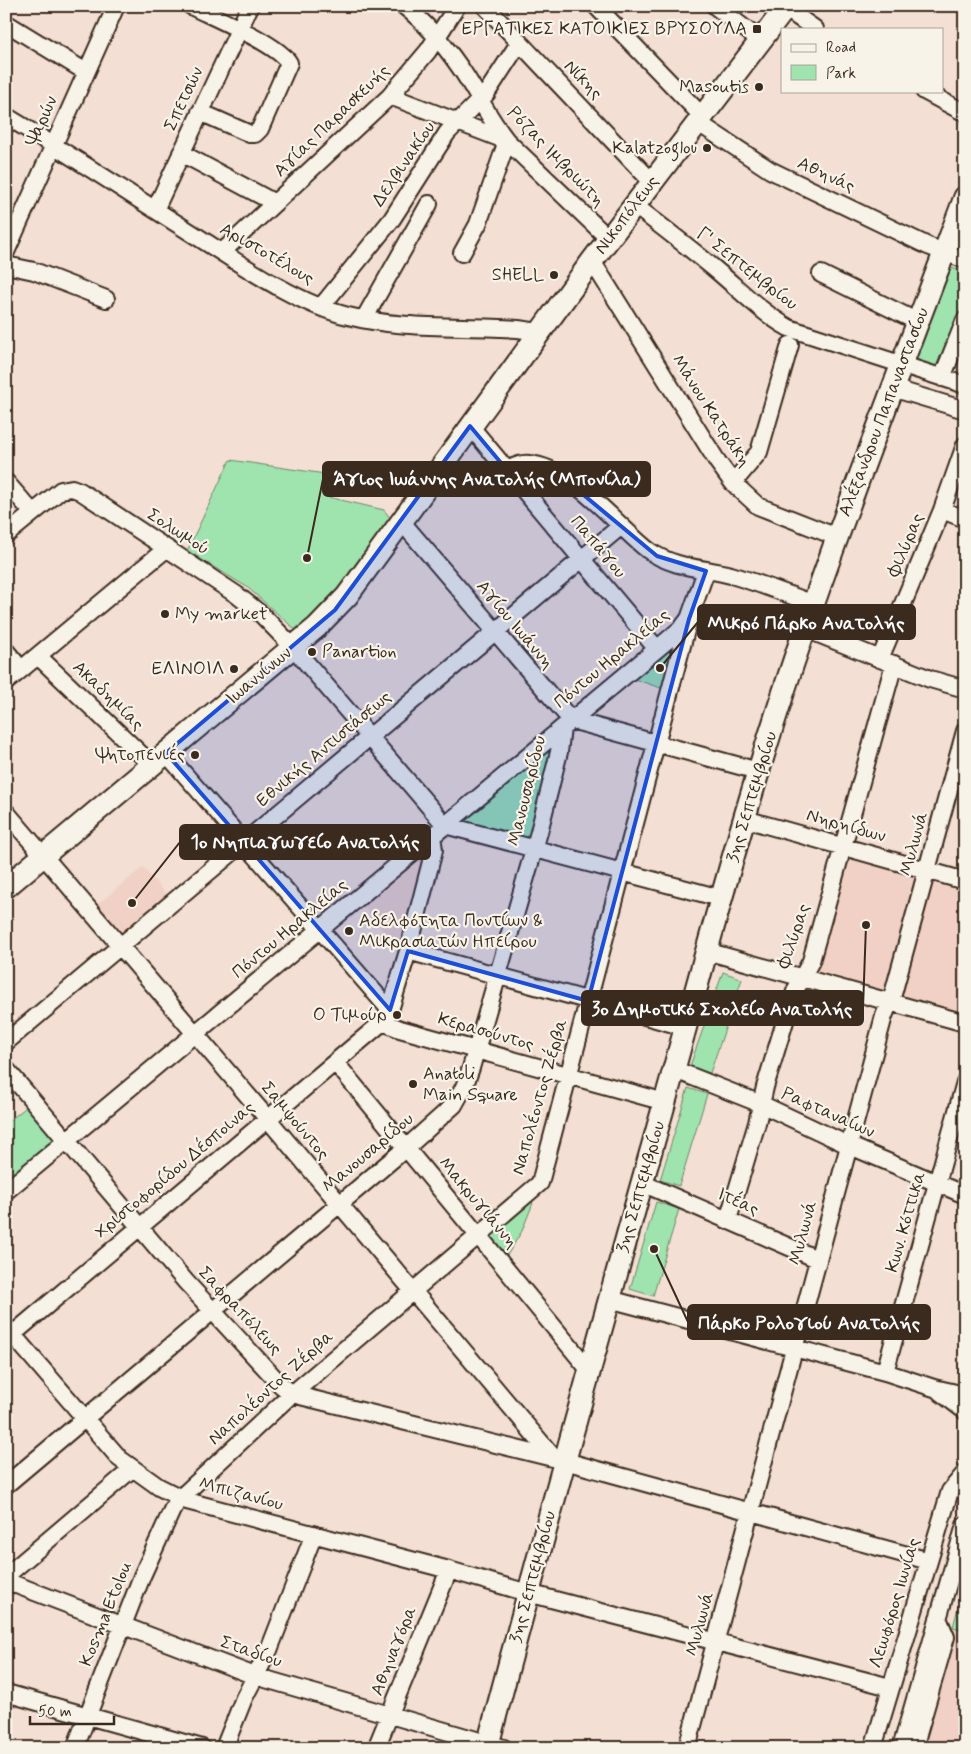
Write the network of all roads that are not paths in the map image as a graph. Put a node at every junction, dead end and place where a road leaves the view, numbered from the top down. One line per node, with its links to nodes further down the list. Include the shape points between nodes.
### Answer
1 (116, 6): 16 (street, Ψαρών)
2 (191, 6): 12 (street)
3 (250, 6): 12 (street, Σπετσών)
4 (404, 6): 13 (street, Ρόζας Ιμβριώτη)
5 (456, 6): 13 (street, Αγίας Παρασκευής)
6 (485, 6): 15 (street, Νίκης)
7 (596, 6): 23 (street, Αθηνάς)
8 (716, 6): 14 (street)
9 (786, 7): 11 (street); 14 (main road, Νικοπόλεως)
10 (6, 23): 16 (street)
11 (814, 28)
12 (239, 30): 20 (street, Σπετσών); 20 (street, via 273,49 289,63 260,129 252,135)
13 (438, 38): 18 (street, Αγίας Παρασκευής); 19 (street, Ρόζας Ιμβριώτη)
14 (760, 40): 23 (main road, Νικοπόλεως)
15 (519, 43): 19 (street, Δελβινακίου); 28 (street, Νίκης)
16 (86, 72): 26 (street, Ψαρών)
17 (926, 92): 21 (street)
18 (390, 96): 24 (street); 30 (street, Αγίας Παρασκευής)
19 (480, 101): 24 (street, Δελβινακίου); 25 (street, Ρόζας Ιμβριώτη)
20 (200, 112): 27 (street, Σπετσών)
21 (965, 113)
22 (6, 116): 26 (street, Αριστοτέλους)
23 (700, 119): 28 (main road, Νικοπόλεως); 37 (street, Αθηνάς, via 770,170)
24 (457, 122): 25 (street); 44 (street, Δελβινακίου, via 386,226)
25 (507, 140): 34 (street, Ρόζας Ιμβριώτη); 38 (street, via 478,224)
26 (53, 145): 33 (street, Αριστοτέλους); 35 (street, Ψαρών)
27 (181, 153): 30 (street); 33 (street, Σπετσών)
28 (652, 182): 32 (main road, Νικοπόλεως)
29 (965, 197): 37 (main road, Αλέξανδρου Παπαναστασίου)
30 (275, 203): 36 (street, Αγίας Παρασκευής)
31 (429, 204): 45 (street)
32 (634, 206): 34 (main road, Νικοπόλεως); 50 (street, Γ' Σεπτεμβρίου, via 778,322)
33 (155, 210): 36 (street, Αριστοτέλους)
34 (609, 239): 40 (main road, Νικοπόλεως)
35 (6, 252)
36 (222, 252): 44 (street, Αριστοτέλους)
37 (944, 252): 39 (street, Αθηνάς); 47 (main road, Αλέξανδρου Παπαναστασίου)
38 (462, 253)
39 (965, 260)
40 (592, 261): 48 (main road, Νικοπόλεως); 59 (street, Μάνου Κατράκη)
41 (6, 265): 43 (street, via 34,271)
42 (821, 274): 47 (street)
43 (106, 299)
44 (321, 308): 45 (street, Αριστοτέλους)
45 (364, 319): 48 (street, Αριστοτέλους)
46 (965, 320): 51 (street)
47 (918, 322): 50 (main road, Αλέξανδρου Παπαναστασίου)
48 (539, 332): 55 (main road, Νικοπόλεως)
49 (790, 344): 59 (street, via 759,452)
50 (901, 365): 51 (street, Γ' Σεπτεμβρίου); 53 (main road, Αλέξανδρου Παπαναστασίου)
51 (942, 378): 52 (street, Γ' Σεπτεμβρίου)
52 (965, 385)
53 (892, 388): 54 (street); 66 (main road, Αλέξανδρου Παπαναστασίου)
54 (965, 410)
55 (470, 426): 57 (street, Παπάγου); 63 (main road, Ιωαννίνων)
56 (965, 445): 60 (street, Φιλύρας)
57 (507, 470): 64 (street, via 529,464 556,472); 68 (street, Παπάγου)
58 (6, 482): 61 (street)
59 (733, 483): 66 (street, Μάνου Κατράκη, via 758,506)
60 (942, 510): 62 (street); 78 (street, Φιλύρας)
61 (32, 513): 65 (street, Σολωμού); 67 (street, Σολωμού, via 61,490 72,488)
62 (965, 519)
63 (401, 521): 73 (street, Αγίου Ιωάννη); 74 (main road, Ιωαννίνων, via 347,596)
64 (621, 526): 68 (street, Εθνικής Αντιστάσεως); 69 (street, via 657,556)
65 (6, 535)
66 (837, 537): 70 (main road, Αλέξανδρου Παπαναστασίου)
67 (166, 549): 74 (street, Σολωμού, via 245,600); 77 (street)
68 (582, 559): 73 (street, Εθνικής Αντιστάσεως); 75 (street, Παπάγου)
69 (706, 571): 70 (street, via 743,578); 71 (street, Ναπολέοντος Ζέρβα)
70 (814, 604): 72 (main road, Αλέξανδρου Παπαναστασίου)
71 (689, 619): 75 (street, Πόντου Ηρακλείας); 85 (street, Ναπολέοντος Ζέρβα)
72 (806, 629): 78 (street); 87 (main road, 3ης Σεπτεμβρίου)
73 (495, 632): 82 (street, Αγίου Ιωάννη); 84 (street, Εθνικής Αντιστάσεως)
74 (293, 647): 84 (street, Σολωμού); 86 (main road, Ιωαννίνων)
75 (657, 649): 82 (street, Πόντου Ηρακλείας)
76 (6, 651): 79 (street)
77 (38, 656): 79 (street); 86 (street, Ακαδημίας)
78 (887, 661): 81 (street); 93 (street, Φιλύρας)
79 (22, 669): 80 (street)
80 (6, 682)
81 (965, 690)
82 (567, 724): 85 (street); 90 (street, Πόντου Ηρακλείας); 94 (street, Μανουσαρίδου)
83 (965, 731): 96 (street, Μυλωνά)
84 (370, 737): 90 (street, Σολωμού); 92 (street, Εθνικής Αντιστάσεως)
85 (656, 744): 87 (street); 97 (street, Ναπολέοντος Ζέρβα)
86 (159, 759): 92 (street); 95 (main road, Ιωαννίνων)
87 (758, 771): 89 (main road, 3ης Σεπτεμβρίου)
88 (6, 812): 95 (street, Σαμψούντος)
89 (745, 819): 93 (street, Νηρηίδων); 100 (main road, 3ης Σεπτεμβρίου)
90 (445, 825): 91 (street, Πόντου Ηρακλείας); 94 (street)
91 (432, 836): 101 (street, Πόντου Ηρακλείας); 103 (street, via 434,850)
92 (244, 842): 101 (street); 102 (street, Εθνικής Αντιστάσεως)
93 (843, 846): 96 (street, Νηρηίδων); 106 (street, Φιλύρας, via 811,961)
94 (534, 848): 97 (street); 105 (street, Μανουσαρίδου)
95 (43, 856): 99 (main road, Ιωαννίνων); 102 (street, Σαμψούντος)
96 (928, 870): 98 (street, Νηρηίδων); 108 (street, Μυλωνά)
97 (622, 872): 100 (street); 107 (street, Ναπολέοντος Ζέρβα)
98 (965, 881)
99 (6, 887)
100 (720, 898): 104 (main road, 3ης Σεπτεμβρίου)
101 (320, 929): 109 (street); 112 (street, Πόντου Ηρακλείας)
102 (120, 947): 112 (street, Σαμψούντος); 113 (street, Εθνικής Αντιστάσεως)
103 (408, 951): 105 (street); 109 (street)
104 (706, 951): 106 (street); 111 (main road, 3ης Σεπτεμβρίου)
105 (497, 976): 107 (street); 114 (street, Μανουσαρίδου)
106 (802, 978): 108 (street); 121 (street, Φιλύρας, via 789,1008)
107 (588, 1001): 111 (street); 118 (street, Ναπολέοντος Ζέρβα)
108 (890, 1003): 110 (street); 124 (street, Μυλωνά)
109 (387, 1016): 114 (street, Κερασούντος, via 392,1026); 115 (street, Χριστοφορίδου Δέσποινας)
110 (965, 1023)
111 (685, 1027): 117 (main road, 3ης Σεπτεμβρίου)
112 (194, 1034): 122 (street, Σαμψούντος); 123 (street, Πόντου Ηρακλείας)
113 (6, 1042)
114 (476, 1050): 118 (street, Κερασούντος); 125 (street, Μανουσαρίδου, via 464,1087 454,1105)
115 (335, 1062): 122 (street, Χριστοφορίδου Δέσποινας); 125 (street, Μακρυγιάννη)
116 (6, 1069): 123 (street, Σαφραπόλεως)
117 (673, 1069): 120 (main road, 3ης Σεπτεμβρίου); 121 (street, Ραφταναίων)
118 (568, 1075): 120 (street, Κερασούντος); 133 (street, Ναπολέοντος Ζέρβα, via 540,1183)
119 (965, 1082): 127 (street, Κων. Κόττικα)
120 (665, 1102): 126 (main road, 3ης Σεπτεμβρίου)
121 (761, 1104): 124 (street, Ραφταναίων); 131 (street, Φιλύρας)
122 (267, 1118): 130 (street, Σαμψούντος); 132 (street, Χριστοφορίδου Δέσποινας)
123 (66, 1141): 128 (street, Πόντου Ηρακλείας); 132 (street, Σαφραπόλεως)
124 (848, 1145): 127 (street, Ραφταναίων); 134 (street, Μυλωνά)
125 (406, 1148): 130 (street, Μανουσαρίδου); 133 (street, Μακρυγιάννη)
126 (642, 1183): 131 (street, Ιτέας); 136 (main road, 3ης Σεπτεμβρίου)
127 (938, 1183): 129 (street, Ραφταναίων); 141 (street, Κων. Κόττικα)
128 (6, 1191)
129 (965, 1195)
130 (340, 1204): 135 (street, Σαμψούντος); 137 (street, Μανουσαρίδου)
131 (728, 1220): 134 (street, Ιτέας)
132 (139, 1227): 137 (street, Σαφραπόλεως); 138 (street, Χριστοφορίδου Δέσποινας)
133 (478, 1235): 135 (street, Ναπολέοντος Ζέρβα); 140 (street, Μακρυγιάννη)
134 (817, 1259): 139 (street, Μυλωνά)
135 (412, 1291): 143 (street, Ναπολέοντος Ζέρβα); 147 (street, Σαμψούντος)
136 (610, 1299): 139 (street); 140 (main road, 3ης Σεπτεμβρίου)
137 (212, 1312): 143 (street, Σαφραπόλεως); 146 (street, Μανουσαρίδου)
138 (8, 1334): 146 (street, Μπιζανίου)
139 (794, 1347): 141 (street); 152 (street, Μυλωνά)
140 (590, 1371): 147 (main road, 3ης Σεπτεμβρίου)
141 (885, 1372): 142 (street)
142 (934, 1388): 144 (street); 145 (street)
143 (292, 1394): 147 (street, Σαφραπόλεως); 151 (street, Ναπολέοντος Ζέρβα)
144 (965, 1394)
145 (965, 1411)
146 (85, 1420): 148 (street, Μπιζανίου); 150 (street, Μανουσαρίδου)
147 (559, 1460): 152 (street, Σαφραπόλεως); 159 (main road, 3ης Σεπτεμβρίου)
148 (132, 1469): 151 (street, Μπιζανίου); 157 (street)
149 (964, 1473): 155 (street, Λεωφόρος Ιωνίας, via 950,1491); 175 (street, Λεωφόρος Ιωνίας)
150 (6, 1485)
151 (180, 1498): 154 (street, Μπιζανίου); 161 (street, Kosma Etolou)
152 (751, 1512): 155 (street, Σαφραπόλεως); 162 (street, Μυλωνά)
153 (965, 1524): 160 (street)
154 (314, 1534): 156 (street, Μπιζανίου); 163 (street, via 270,1650)
155 (929, 1561): 164 (street, Λεωφόρος Ιωνίας)
156 (449, 1570): 159 (street, Μπιζανίου); 167 (street, Αθηναγόρα)
157 (6, 1576)
158 (6, 1581): 161 (street, Σταδίου)
159 (528, 1593): 162 (street, Μπιζανίου); 168 (main road, 3ης Σεπτεμβρίου)
160 (938, 1618): 176 (street); 177 (street, via 946,1637)
161 (122, 1626): 163 (street, Σταδίου); 166 (street, Kosma Etolou)
162 (716, 1642): 164 (street, Μπιζανίου); 173 (street, Μυλωνά)
163 (255, 1676): 167 (street, Σταδίου); 171 (street)
164 (890, 1687): 174 (street, Λεωφόρος Ιωνίας)
165 (6, 1692): 166 (street)
166 (88, 1715): 169 (street, Kosma Etolou); 170 (street)
167 (389, 1716): 168 (street, Σταδίου); 172 (street, Αθηναγόρα)
168 (493, 1746)
169 (75, 1748)
170 (202, 1748)
171 (224, 1748)
172 (376, 1748)
173 (687, 1748)
174 (873, 1748)
175 (885, 1748)
176 (901, 1748)
177 (914, 1748)

